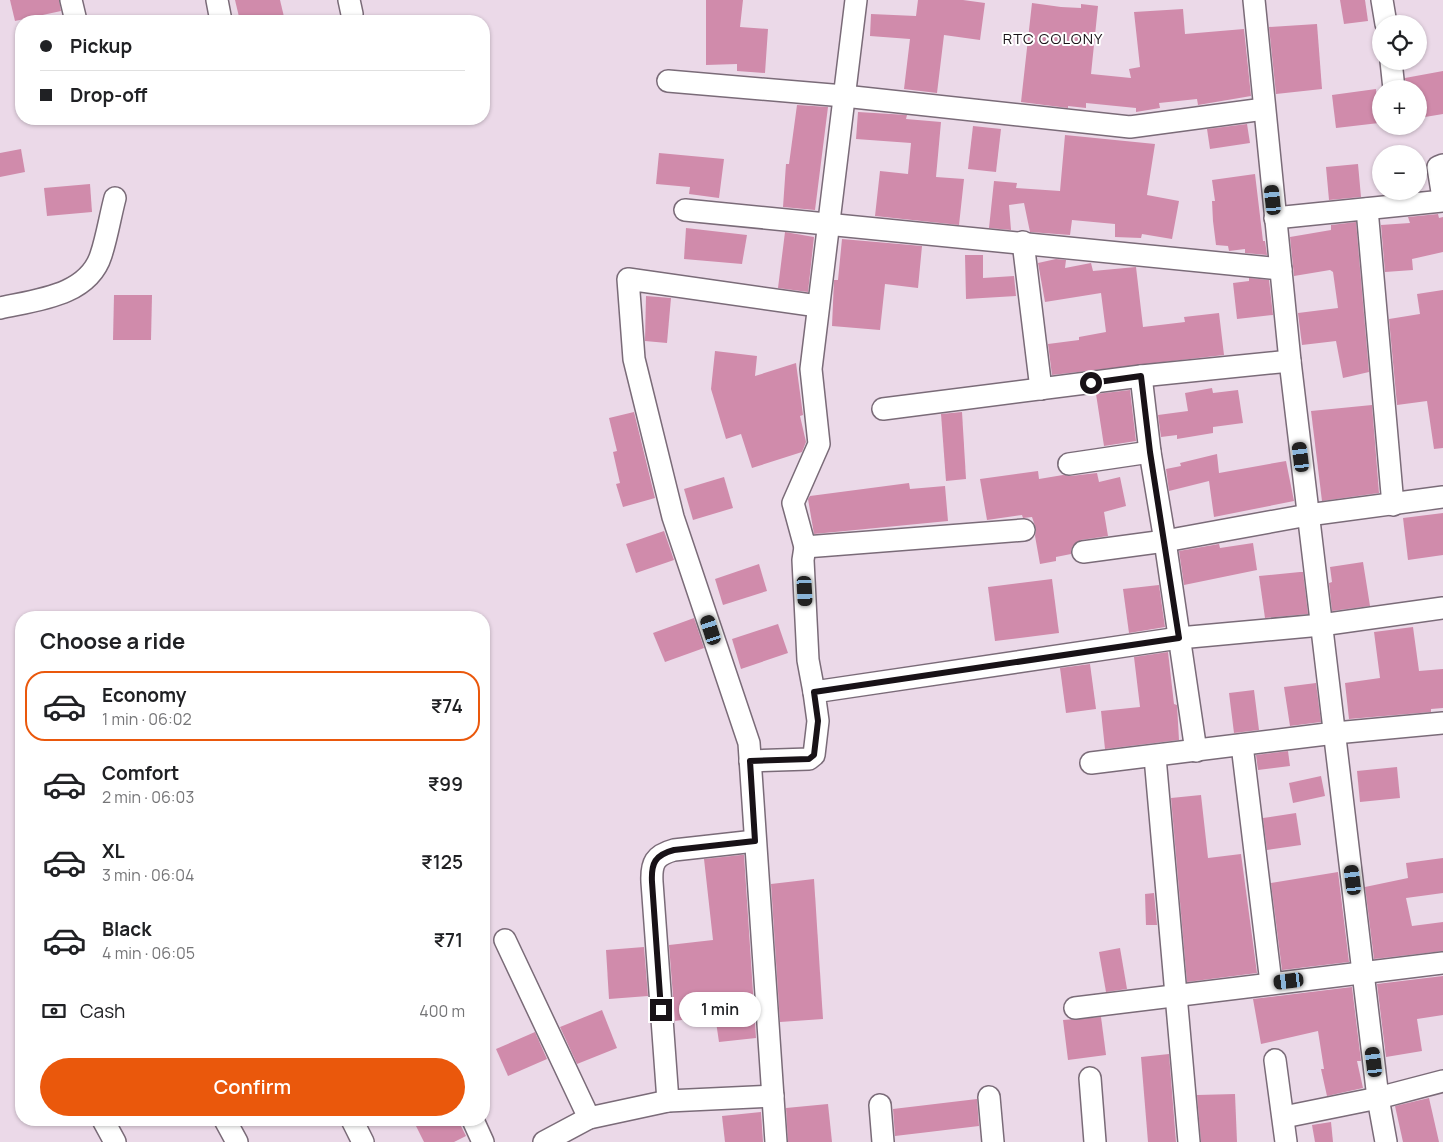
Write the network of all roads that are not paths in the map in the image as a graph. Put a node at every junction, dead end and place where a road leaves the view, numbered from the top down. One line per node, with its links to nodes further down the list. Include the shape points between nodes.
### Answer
1 (71, 0): 6 (street)
2 (217, 0): 7 (street)
3 (856, 0): 10 (street)
4 (1254, 0): 11 (street)
5 (1382, 0): 8 (street)
6 (75, 15)
7 (220, 15)
8 (1384, 15)
9 (668, 81): 10 (street)
10 (844, 96): 11 (street, via 1130,127); 18 (street)
11 (1264, 109): 17 (street)
12 (1443, 165): 14 (street, via 1438,167)
13 (115, 198): 22 (street, via 101,257 91,273 73,289)
14 (1443, 200): 15 (street)
15 (1368, 209): 17 (street); 30 (street)
16 (685, 210): 18 (street)
17 (1275, 218): 20 (street)
18 (828, 224): 19 (street); 21 (street)
19 (1024, 242): 20 (street); 25 (street)
20 (1281, 269): 23 (street)
21 (818, 306): 34 (street, via 811,369 819,444 794,503); 45 (street, via 628,279 634,359 673,517 749,744)
22 (0, 308)
23 (1290, 361): 24 (street); 31 (street)
24 (1141, 376): 25 (street); 27 (street)
25 (1041, 389): 26 (street)
26 (884, 409)
27 (1150, 452): 28 (street); 33 (street)
28 (1069, 464)
29 (1443, 497): 30 (street)
30 (1392, 505): 31 (street)
31 (1308, 514): 33 (street); 37 (street)
32 (1024, 530): 34 (street)
33 (1165, 540): 35 (street); 38 (street)
34 (805, 547): 39 (street, via 808,660)
35 (1083, 552)
36 (1443, 608): 37 (street)
37 (1321, 625): 38 (street); 41 (street)
38 (1179, 638): 39 (street); 43 (street)
39 (814, 692): 45 (street, via 818,721 814,755 809,759)
40 (1443, 723): 41 (street)
41 (1335, 733): 42 (street); 50 (street)
42 (1242, 745): 43 (street); 51 (street)
43 (1196, 750): 44 (street)
44 (1155, 757): 46 (street); 52 (street)
45 (750, 761): 47 (street)
46 (1091, 763)
47 (755, 841): 57 (street); 60 (street, via 674,850 654,859 652,882)
48 (505, 940): 63 (street)
49 (1443, 963): 50 (street)
50 (1364, 972): 51 (street); 59 (street)
51 (1271, 983): 52 (street)
52 (1175, 995): 53 (street); 77 (street)
53 (1075, 1008)
54 (1275, 1060): 62 (street)
55 (1090, 1078): 76 (street)
56 (1443, 1081): 59 (street)
57 (773, 1096): 60 (street); 73 (street)
58 (989, 1097): 75 (street)
59 (1378, 1098): 62 (street); 79 (street)
60 (668, 1102): 63 (street)
61 (880, 1105): 74 (street)
62 (1284, 1117): 78 (street)
63 (589, 1118): 72 (street)
64 (106, 1126): 68 (street)
65 (228, 1126): 69 (street)
66 (355, 1126): 70 (street)
67 (476, 1126): 71 (street)
68 (115, 1142)
69 (236, 1142)
70 (363, 1142)
71 (483, 1142)
72 (544, 1142)
73 (776, 1142)
74 (883, 1142)
75 (993, 1142)
76 (1095, 1142)
77 (1188, 1142)
78 (1286, 1142)
79 (1386, 1142)

